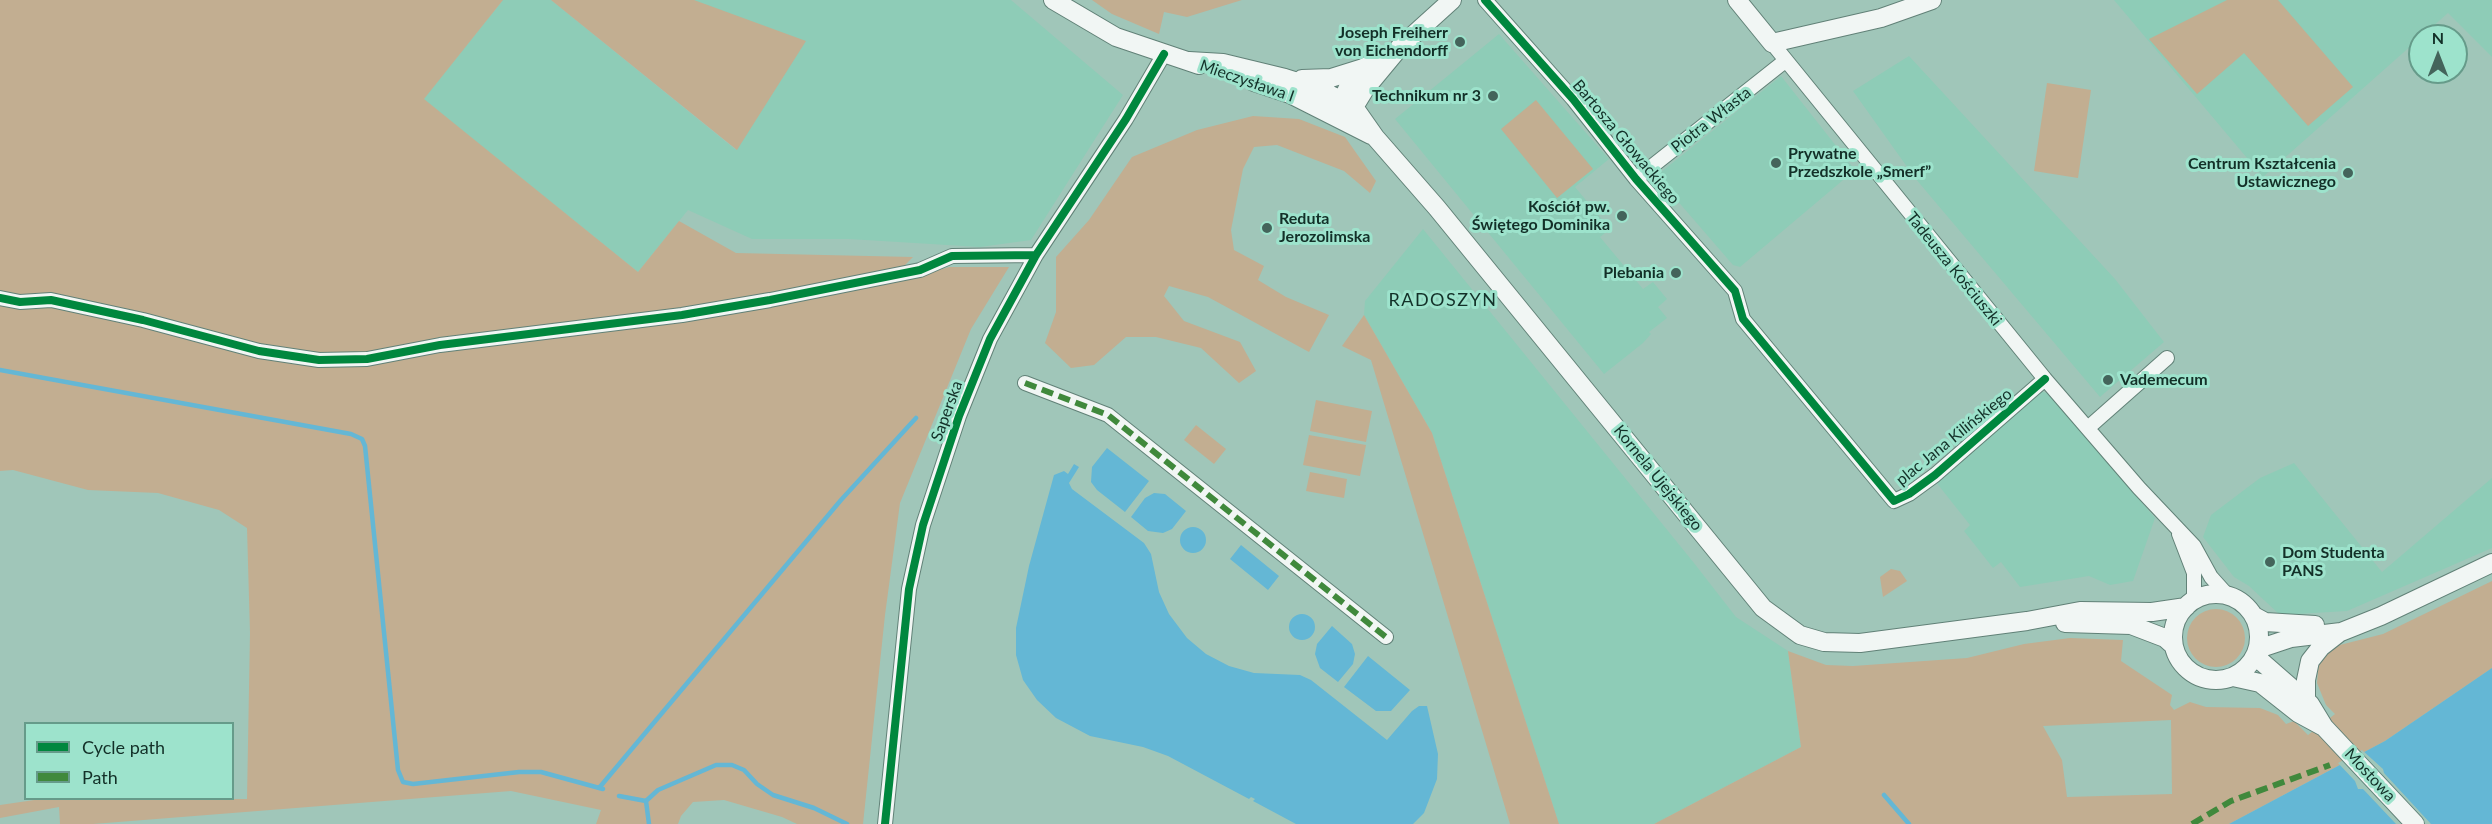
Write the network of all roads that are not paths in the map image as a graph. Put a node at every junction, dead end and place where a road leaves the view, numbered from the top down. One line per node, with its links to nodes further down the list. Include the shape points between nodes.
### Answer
1 (1053, 0): 8 (main road, Mieczysława I, via 1116,37)
2 (1452, 0): 7 (main road)
3 (1485, 0): 14 (street, Bartosza Głowackiego, via 1573,99)
4 (1737, 0): 6 (main road, Tadeusza Kościuszki)
5 (1922, 2): 6 (main road, via 1881,18)
6 (1772, 42): 10 (street, Tadeusza Kościuszki)
7 (1399, 48): 11 (main road); 13 (main road)
8 (1164, 54): 9 (main road, Mieczysława I); 15 (street, Saperska)
9 (1189, 61): 12 (main road, Mieczysława I, via 1223,63); 13 (main road, Mieczysława I)
10 (1785, 61): 14 (street, Piotra Własta); 18 (street, Tadeusza Kościuszki)
11 (1363, 68): 12 (main road, via 1331,78); 13 (main road, via 1350,82)
12 (1285, 78): 13 (main road, Mieczysława I)
13 (1344, 108): 27 (main road, Kornela Ujejskiego, via 1391,152 1774,618 1806,637 1840,644)
14 (1636, 179): 21 (street, Bartosza Głowackiego, via 1736,291 1743,319)
15 (1036, 255): 16 (street, via 952,256 920,270 770,300 440,345 367,359 319,360 259,351 51,300 20,302); 35 (street, Saperska, via 983,356 923,525 909,589)
16 (0, 298)
17 (2167, 358): 20 (street)
18 (2045, 379): 20 (street, Tadeusza Kościuszki); 21 (street, plac Jana Kilińskiego, via 1909,494 1894,501)
19 (1025, 382): 30 (street, via 1108,415)
20 (2089, 427): 22 (street, Tadeusza Kościuszki)
21 (1881, 487)
22 (2179, 532): 24 (street, Tadeusza Kościuszki, via 2194,546 2211,578); 25 (street, Tadeusza Kościuszki, via 2194,573)
23 (2492, 563): 28 (main road)
24 (2229, 597): 25 (main road, via 2211,595); 26 (main road)
25 (2190, 604): 27 (main road, Kornela Ujejskiego, via 2152,612 2080,611); 31 (main road, via 2177,621)
26 (2254, 616): 28 (main road, via 2265,622 2300,626); 32 (main road, via 2259,632)
27 (2027, 621): 31 (main road, Kornela Ujejskiego, via 2131,625)
28 (2362, 623): 29 (main road)
29 (2341, 632): 32 (main road, via 2291,638); 34 (main road, via 2321,647 2307,670)
30 (1386, 637)
31 (2175, 646): 33 (main road, via 2194,674 2214,680)
32 (2256, 652): 33 (main road, via 2250,664); 34 (main road, Mostowa)
33 (2233, 677): 34 (main road, Mostowa, via 2260,683)
34 (2314, 715): 36 (main road, Mostowa)
35 (886, 822)
36 (2415, 824)

